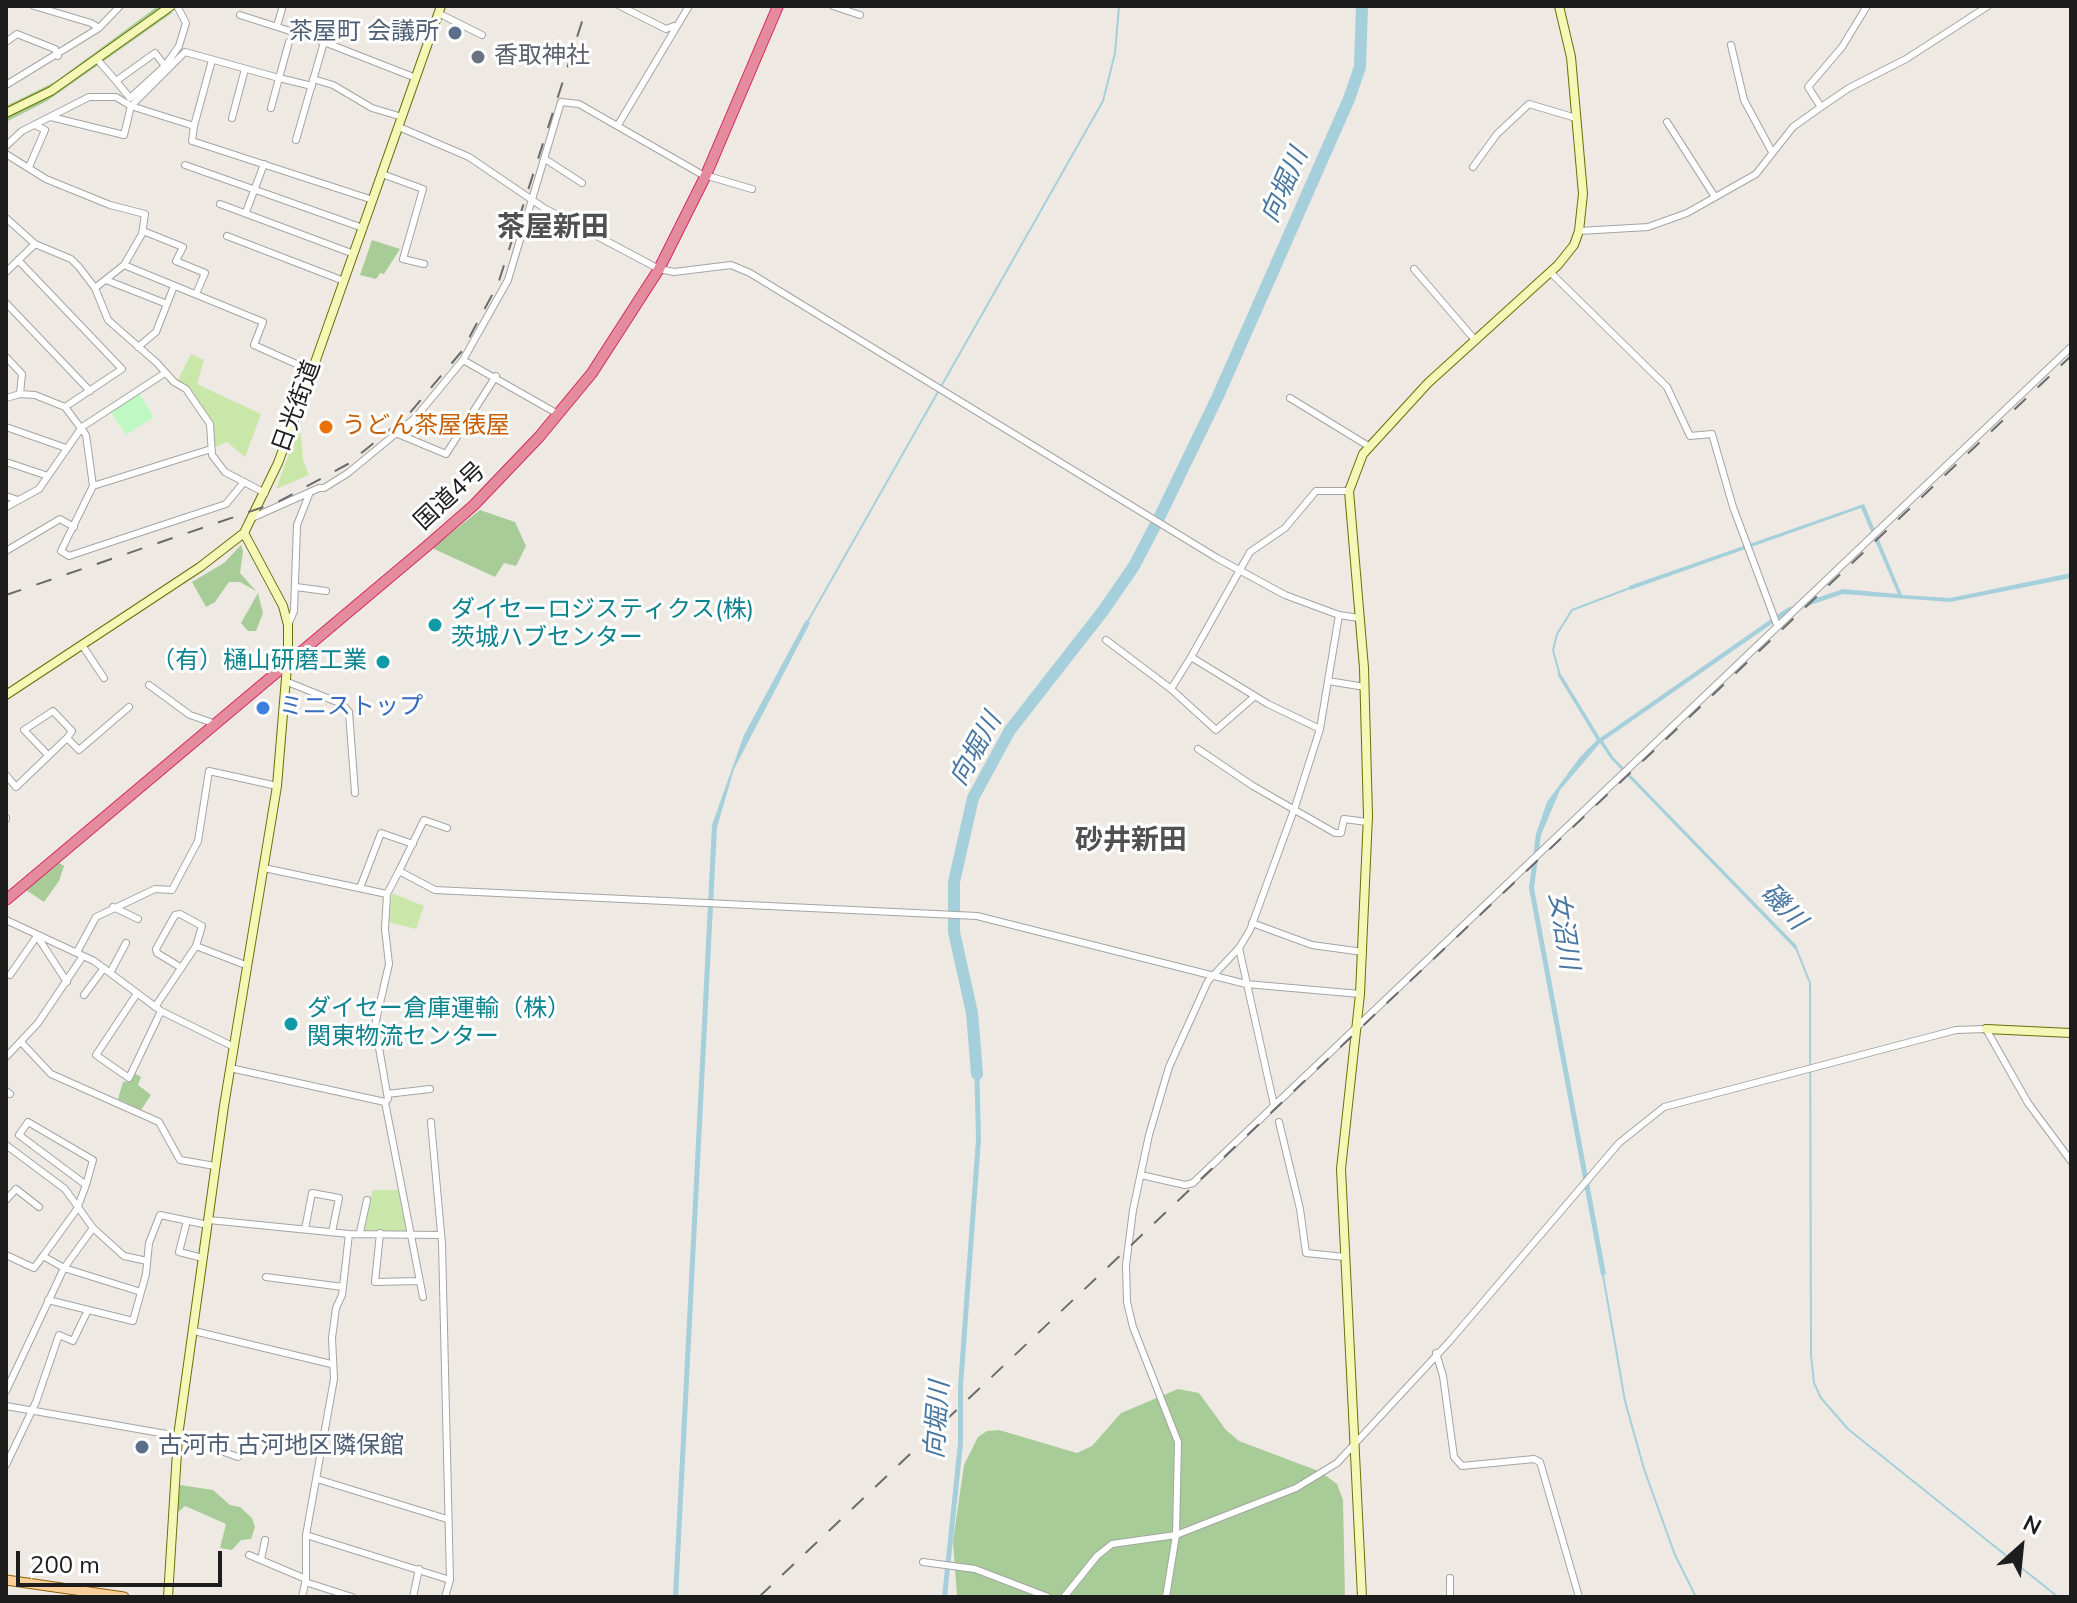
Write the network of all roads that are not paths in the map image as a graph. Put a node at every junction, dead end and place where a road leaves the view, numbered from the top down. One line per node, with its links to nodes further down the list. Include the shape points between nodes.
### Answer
1 (34, 6): 17 (street)
2 (120, 6): 17 (street)
3 (174, 6): 24 (street); 26 (street, via 186,23)
4 (620, 6): 15 (street, via 666,29)
5 (689, 6): 15 (street)
6 (778, 6): 56 (highway, 国道4号)
7 (833, 6): 14 (street)
8 (1559, 6): 40 (street, via 1571,57)
9 (1867, 6): 34 (street, via 1808,87)
10 (1988, 6): 34 (street)
11 (282, 9): 16 (street)
12 (439, 10): 18 (street); 29 (street, 日光街道)
13 (240, 15): 16 (street)
14 (860, 15)
15 (676, 25): 43 (street)
16 (277, 26): 21 (street)
17 (99, 28): 23 (street)
18 (482, 35)
19 (6, 42): 23 (street, via 17,34 55,49)
20 (289, 42): 28 (street)
21 (324, 42): 29 (street); 31 (street)
22 (1731, 45): 48 (street, via 1744,100)
23 (58, 56): 32 (street)
24 (97, 59): 30 (street); 36 (street, via 51,91)
25 (212, 60): 27 (street); 33 (street, via 185,52); 44 (street)
26 (165, 66): 30 (street, via 155,53); 30 (street, via 130,98)
27 (245, 69): 28 (street); 39 (street)
28 (279, 78): 31 (street); 35 (street)
29 (416, 78): 38 (street, 日光街道)
30 (116, 81)
31 (313, 83): 38 (street, via 333,85 372,108); 46 (street)
32 (6, 85)
33 (131, 106): 37 (street, via 102,95); 37 (street, via 124,135); 44 (street)
34 (1821, 107): 48 (street, via 1793,127)
35 (271, 108)
36 (6, 113)
37 (50, 117): 42 (street)
38 (402, 117): 45 (street, 日光街道)
39 (232, 118)
40 (1576, 118): 54 (street, via 1529,104); 68 (street, via 1583,194)
41 (1667, 122): 60 (street)
42 (35, 125): 47 (street); 53 (street, via 45,130)
43 (618, 125): 50 (street, via 579,104 561,102); 56 (street)
44 (194, 126): 51 (street, via 192,141)
45 (399, 127): 55 (street, 日光街道); 62 (street, via 469,157)
46 (296, 140)
47 (6, 146)
48 (1772, 152): 60 (street, via 1765,167)
49 (6, 154): 53 (street)
50 (545, 159): 57 (street); 62 (street)
51 (264, 164): 58 (street); 61 (street)
52 (185, 165): 58 (street)
53 (29, 167): 67 (street, via 110,205 145,214)
54 (1473, 167)
55 (382, 174): 61 (street, 日光街道); 73 (street, via 423,189 403,259)
56 (706, 175): 59 (street); 75 (highway, 国道4号)
57 (582, 183)
58 (255, 189): 64 (street); 66 (street)
59 (752, 189)
60 (1715, 197): 68 (street, via 1648,227)
61 (373, 200): 66 (street, 日光街道)
62 (532, 201): 75 (street); 90 (street, via 508,280)
63 (220, 204): 64 (street)
64 (246, 212): 71 (street)
65 (6, 218): 70 (street)
66 (363, 228): 71 (street, 日光街道)
67 (143, 231): 74 (street); 83 (street, via 183,247 176,261 205,273)
68 (1579, 231): 78 (street)
69 (227, 236): 80 (street)
70 (35, 244): 72 (street); 82 (street, via 71,259)
71 (354, 254): 80 (street, 日光街道)
72 (18, 260): 77 (street); 96 (street, via 122,369)
73 (424, 264)
74 (124, 265): 79 (street); 81 (street)
75 (659, 269): 101 (highway, 国道4号, via 609,348); 122 (street, via 740,268)
76 (1414, 269): 86 (street)
77 (6, 272)
78 (1550, 272): 86 (street); 128 (street, via 1667,387 1690,436 1712,434)
79 (106, 280): 82 (street); 85 (street)
80 (344, 281): 93 (street, 日光街道)
81 (174, 286): 83 (street); 85 (street)
82 (95, 288): 87 (street, via 108,320)
83 (196, 294): 93 (street, via 263,322 254,345)
84 (6, 303): 96 (street)
85 (167, 304): 87 (street, via 156,332)
86 (1475, 340): 105 (street)
87 (138, 347): 94 (street)
88 (2071, 347): 180 (street)
89 (6, 357): 91 (street)
90 (463, 360): 95 (street); 104 (street)
91 (12, 364): 92 (street); 97 (street, via 22,374)
92 (6, 370)
93 (312, 371): 114 (street, 日光街道)
94 (165, 373): 103 (street); 107 (street, via 186,389 210,424)
95 (496, 376): 101 (street); 104 (street, via 446,454)
96 (90, 391): 100 (street)
97 (20, 394): 98 (street); 100 (street)
98 (6, 398)
99 (1290, 398): 105 (street)
100 (65, 407): 103 (street)
101 (558, 414): 132 (highway, 国道4号, via 474,505)
102 (6, 427): 106 (street)
103 (82, 427): 106 (street); 111 (street)
104 (398, 434): 113 (street, via 348,473)
105 (1370, 447): 112 (street, via 1357,463)
106 (66, 448): 109 (street)
107 (211, 449): 110 (street, via 225,472); 111 (street)
108 (6, 462): 109 (street)
109 (48, 476): 116 (street, via 39,489)
110 (244, 482): 114 (street); 119 (street, via 226,504 69,556 61,551)
111 (93, 486): 119 (street)
112 (1349, 491): 122 (street, via 1316,491 1285,528 1250,552); 126 (street)
113 (310, 492): 118 (street); 123 (street, via 297,525)
114 (265, 493): 118 (street, 日光街道)
115 (6, 496): 116 (street)
116 (18, 500): 117 (street)
117 (6, 507)
118 (254, 517): 120 (street, 日光街道)
119 (74, 527): 121 (street, via 60,519)
120 (244, 533): 127 (street); 130 (street, 日光街道)
121 (6, 551)
122 (1239, 570): 125 (street); 131 (street)
123 (296, 587): 124 (street); 127 (street)
124 (326, 591)
125 (1339, 615): 126 (street); 135 (street)
126 (1359, 618): 137 (street)
127 (288, 625): 132 (street)
128 (1777, 625)
129 (1106, 640): 138 (street)
130 (82, 645): 133 (street); 139 (street, 日光街道)
131 (1191, 657): 138 (street); 140 (street)
132 (287, 664): 134 (street); 142 (highway, 国道4号)
133 (104, 678)
134 (285, 681): 148 (street); 149 (street, via 342,704 349,712)
135 (1328, 681): 137 (street); 143 (street)
136 (149, 685): 142 (street, via 190,715)
137 (1365, 687): 151 (street)
138 (1171, 689): 140 (street, via 1216,730)
139 (6, 695)
140 (1254, 697): 143 (street)
141 (129, 707): 144 (street, via 79,750)
142 (216, 724): 158 (highway, 国道4号)
143 (1320, 729): 150 (street)
144 (67, 738): 146 (street); 146 (street, via 72,731 53,711 24,730)
145 (1198, 749): 150 (street)
146 (48, 755): 147 (street, via 16,787)
147 (6, 775)
148 (277, 786): 154 (street); 159 (street, via 209,771 198,841 172,890 155,889)
149 (355, 793)
150 (1293, 810): 151 (street, via 1335,833 1341,833 1344,819); 162 (street)
151 (1367, 822): 167 (street)
152 (447, 828): 153 (street, via 424,820)
153 (413, 844): 155 (street); 156 (street, via 381,833)
154 (264, 868): 156 (street); 169 (street)
155 (399, 871): 157 (street); 173 (street, via 435,890 977,916)
156 (360, 888): 157 (street)
157 (387, 894): 188 (street, via 389,964 375,1025)
158 (6, 900)
159 (113, 907): 160 (street); 168 (street, via 96,917)
160 (138, 919)
161 (6, 920): 163 (street)
162 (1252, 923): 166 (street); 167 (street, via 1312,945)
163 (37, 936): 168 (street); 172 (street); 174 (street)
164 (126, 943): 171 (street)
165 (196, 946): 169 (street); 170 (street); 170 (street, via 202,926 175,915 156,949)
166 (1239, 948): 173 (street); 175 (street)
167 (1363, 952): 176 (street)
168 (80, 954): 171 (street); 174 (street)
169 (248, 966): 184 (street)
170 (180, 967): 179 (street)
171 (107, 970): 177 (street); 178 (street)
172 (10, 975)
173 (1214, 975): 175 (street); 196 (street, via 1169,1067)
174 (67, 982): 183 (street)
175 (1246, 984): 176 (street); 190 (street)
176 (1360, 994): 180 (street)
177 (84, 995)
178 (136, 995): 179 (street); 179 (street, via 96,1055 129,1078)
179 (158, 1009): 184 (street)
180 (1356, 1028): 190 (street); 214 (street, via 1342,1156)
181 (1986, 1029): 182 (street); 194 (street, via 2028,1103); 226 (street, via 1956,1030 1664,1107 1619,1143)
182 (2071, 1033)
183 (21, 1042): 185 (street); 195 (street, via 51,1074 159,1122 180,1160)
184 (234, 1047): 186 (street)
185 (6, 1057)
186 (230, 1068): 189 (street); 195 (street)
187 (430, 1089): 188 (street)
188 (387, 1094): 189 (street)
189 (385, 1102): 211 (street)
190 (1274, 1105): 196 (street, via 1189,1184)
191 (431, 1122): 210 (street)
192 (1279, 1122): 214 (street, via 1306,1253)
193 (6, 1145): 201 (street, via 65,1189)
194 (2071, 1161)
195 (215, 1166): 203 (street)
196 (1141, 1175): 238 (street, via 1126,1289 1133,1327 1178,1442)
197 (86, 1185): 197 (street, via 93,1160 28,1122 19,1135); 201 (street)
198 (6, 1200): 200 (street, via 16,1189)
199 (367, 1200): 207 (street)
200 (39, 1207)
201 (77, 1209): 204 (street); 213 (street)
202 (187, 1221): 203 (street); 215 (street, via 179,1252); 216 (street, via 160,1215)
203 (208, 1222): 205 (street); 215 (street)
204 (93, 1228): 216 (street, via 124,1256); 217 (street)
205 (305, 1229): 206 (street); 206 (street, via 312,1193 339,1198)
206 (332, 1232): 209 (street)
207 (360, 1232): 208 (street); 209 (street)
208 (380, 1233): 211 (street); 219 (street, via 375,1282)
209 (349, 1234): 220 (street)
210 (440, 1235): 211 (street); 236 (street)
211 (412, 1237): 219 (street)
212 (6, 1255): 213 (street, via 34,1268)
213 (43, 1256): 217 (street)
214 (1345, 1257): 232 (street)
215 (203, 1258): 225 (street)
216 (147, 1261): 221 (street)
217 (64, 1268): 221 (street); 223 (street)
218 (266, 1277): 220 (street)
219 (418, 1281): 222 (street)
220 (343, 1287): 227 (street)
221 (141, 1292): 224 (street, via 133,1321)
222 (423, 1297)
223 (48, 1300): 224 (street); 228 (street)
224 (88, 1310): 230 (street, via 73,1341 59,1335)
225 (194, 1331): 227 (street); 231 (street)
226 (1436, 1353): 232 (street); 261 (street, via 1454,1457 1462,1466 1540,1462)
227 (331, 1364): 235 (street, via 334,1379)
228 (6, 1391)
229 (6, 1406): 230 (street)
230 (30, 1411): 231 (street); 234 (street)
231 (178, 1436): 233 (street); 250 (street)
232 (1353, 1445): 238 (street, via 1337,1463 1296,1488); 259 (street)
233 (238, 1457)
234 (6, 1465)
235 (317, 1479): 236 (street); 237 (street)
236 (447, 1519): 247 (street)
237 (306, 1535): 243 (street); 246 (street)
238 (1176, 1535): 257 (street, via 1112,1544); 258 (street)
239 (265, 1540): 241 (street)
240 (249, 1555): 241 (street)
241 (261, 1560): 246 (street)
242 (923, 1562): 248 (street, via 975,1569)
243 (419, 1569): 247 (street); 253 (street)
244 (1450, 1578): 260 (street)
245 (6, 1580): 249 (main road)
246 (306, 1580): 251 (street); 252 (street)
247 (450, 1580): 254 (street)
248 (1019, 1586): 255 (street); 256 (street)
249 (124, 1597)
250 (168, 1597)
251 (302, 1597)
252 (352, 1597)
253 (413, 1597)
254 (445, 1597)
255 (1015, 1597)
256 (1048, 1597)
257 (1064, 1597)
258 (1166, 1597)
259 (1362, 1597)
260 (1450, 1597)
261 (1579, 1597)

